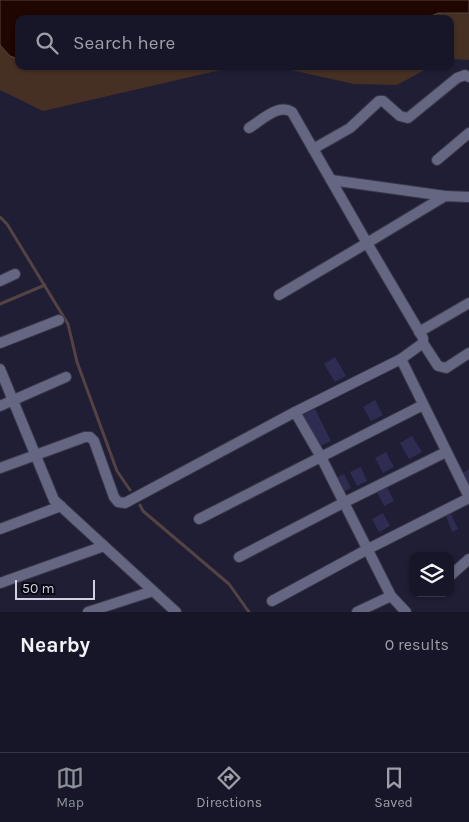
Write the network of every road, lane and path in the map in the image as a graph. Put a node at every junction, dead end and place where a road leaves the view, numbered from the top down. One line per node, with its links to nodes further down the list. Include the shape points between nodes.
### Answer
1 (469, 77): 4 (street, via 457,78 408,118 380,101 350,128)
2 (249, 128): 4 (street, via 284,108 292,112)
3 (469, 133): 5 (street)
4 (313, 149): 6 (street)
5 (437, 160)
6 (331, 180): 7 (street); 9 (street)
7 (445, 196): 8 (street); 9 (street)
8 (469, 197)
9 (367, 243): 12 (street); 15 (street)
10 (15, 274): 11 (street)
11 (0, 281)
12 (279, 296)
13 (469, 303): 15 (street)
14 (59, 320): 16 (street)
15 (419, 332): 17 (street)
16 (0, 343)
17 (423, 343): 18 (street, via 442,368); 19 (street)
18 (469, 353)
19 (401, 359): 23 (street); 25 (street)
20 (0, 369): 22 (street)
21 (66, 377): 22 (street)
22 (14, 401): 24 (street); 27 (street)
23 (423, 405): 26 (street); 28 (street)
24 (0, 406)
25 (295, 412): 27 (street, via 125,502 118,502 114,497 90,437); 28 (street)
26 (446, 452): 30 (street); 31 (street)
27 (35, 455): 29 (street); 32 (street, via 54,500)
28 (321, 458): 31 (street); 33 (street)
29 (0, 468)
30 (469, 497): 36 (street)
31 (343, 503): 36 (street); 37 (street)
32 (61, 506): 34 (street); 35 (street)
33 (199, 519)
34 (0, 529)
35 (104, 546): 40 (street); 41 (street)
36 (368, 549): 42 (street); 43 (street)
37 (239, 557)
38 (469, 559): 39 (street)
39 (454, 572)
40 (0, 583)
41 (153, 591): 44 (street); 45 (street)
42 (391, 596): 46 (street); 47 (street)
43 (272, 601)
44 (88, 612)
45 (176, 612)
46 (357, 612)
47 (406, 612)

